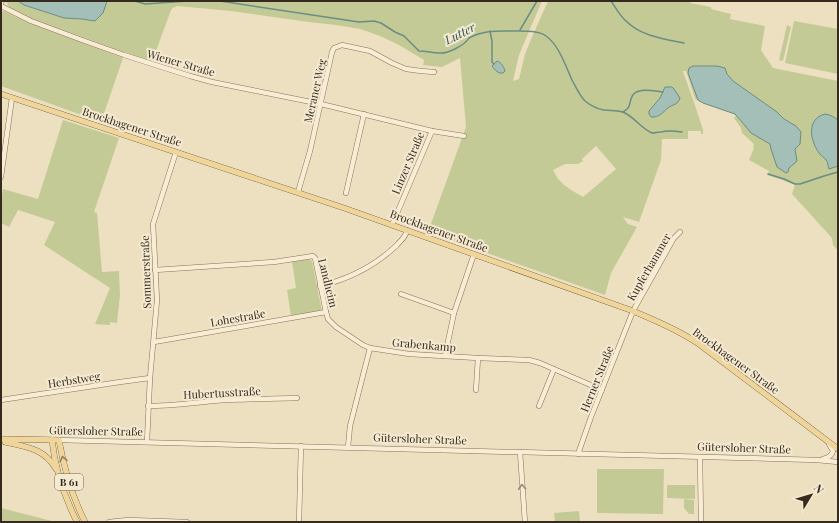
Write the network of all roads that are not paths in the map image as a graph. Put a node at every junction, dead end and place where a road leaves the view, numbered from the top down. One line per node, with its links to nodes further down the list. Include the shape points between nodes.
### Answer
1 (1, 6): 5 (street, Wiener Straße, via 31,21 82,40 190,76)
2 (434, 72): 5 (street, Meraner Weg, via 406,69 370,52 342,45 334,48 332,52)
3 (1, 94): 4 (main road, Brockhagener Straße)
4 (12, 98): 9 (main road, Brockhagener Straße); 10 (street)
5 (321, 104): 6 (street, Wiener Straße); 11 (street, Meraner Weg)
6 (364, 114): 7 (street, Wiener Straße); 12 (street)
7 (432, 130): 8 (street, Wiener Straße); 13 (street, Linzer Straße)
8 (464, 136)
9 (176, 152): 11 (main road, Brockhagener Straße); 17 (street, Sommerstraße, via 153,224)
10 (1, 177)
11 (298, 192): 13 (main road, Brockhagener Straße)
12 (346, 193)
13 (392, 225): 14 (main road, Brockhagener Straße)
14 (407, 230): 16 (main road, Brockhagener Straße); 18 (street, via 404,238 390,252 367,268 337,282)
15 (680, 232): 20 (street, Kupferhammer, via 674,238)
16 (474, 254): 20 (main road, Brockhagener Straße); 22 (street)
17 (155, 270): 18 (street, Landheim, via 274,262 313,256); 23 (street, Sommerstraße, via 157,300)
18 (320, 286): 21 (street, Landheim)
19 (401, 294): 22 (street)
20 (634, 311): 30 (street, Herner Straße); 37 (main road, Brockhagener Straße, via 688,337)
21 (326, 312): 23 (street, Lohestraße); 24 (street, Landheim, via 328,319 336,327)
22 (454, 313): 25 (street)
23 (154, 342): 28 (street, Sommerstraße)
24 (370, 348): 25 (street, Grabenkamp); 40 (street, via 350,426)
25 (445, 356): 26 (street, Grabenkamp)
26 (478, 358): 27 (street, Grabenkamp, via 529,360); 29 (street)
27 (554, 369): 30 (street, Grabenkamp); 34 (street)
28 (150, 378): 32 (street, Herbstweg); 33 (street, Sommerstraße)
29 (476, 390)
30 (602, 390): 43 (street, Herner Straße)
31 (297, 398): 33 (street, Hubertusstraße)
32 (1, 400)
33 (148, 406): 38 (street, Sommerstraße)
34 (539, 406)
35 (1, 440): 36 (main road, Gütersloher Straße / B 61); 47 (main road, B 61, via 41,453 54,465)
36 (56, 440): 38 (street, Gütersloher Straße); 47 (main road, B 61, via 53,452); 49 (main road, B 61, one-way to 36, via 68,481)
37 (826, 440): 41 (main road, Brockhagener Straße); 45 (street, via 833,453 829,457)
38 (147, 442): 39 (street, Gütersloher Straße)
39 (301, 446): 40 (street, Gütersloher Straße); 52 (street)
40 (348, 448): 42 (street, Gütersloher Straße)
41 (838, 449)
42 (520, 452): 43 (street, Gütersloher Straße); 53 (street, one-way to 42)
43 (578, 454): 44 (street, Gütersloher Straße)
44 (700, 457): 45 (street, Gütersloher Straße); 54 (street)
45 (817, 460): 46 (street, Gütersloher Straße)
46 (838, 462)
47 (58, 474): 48 (main road, B 61)
48 (77, 522)
49 (85, 522)
50 (109, 522): 51 (street)
51 (187, 522)
52 (299, 522)
53 (525, 522)
54 (702, 522)

